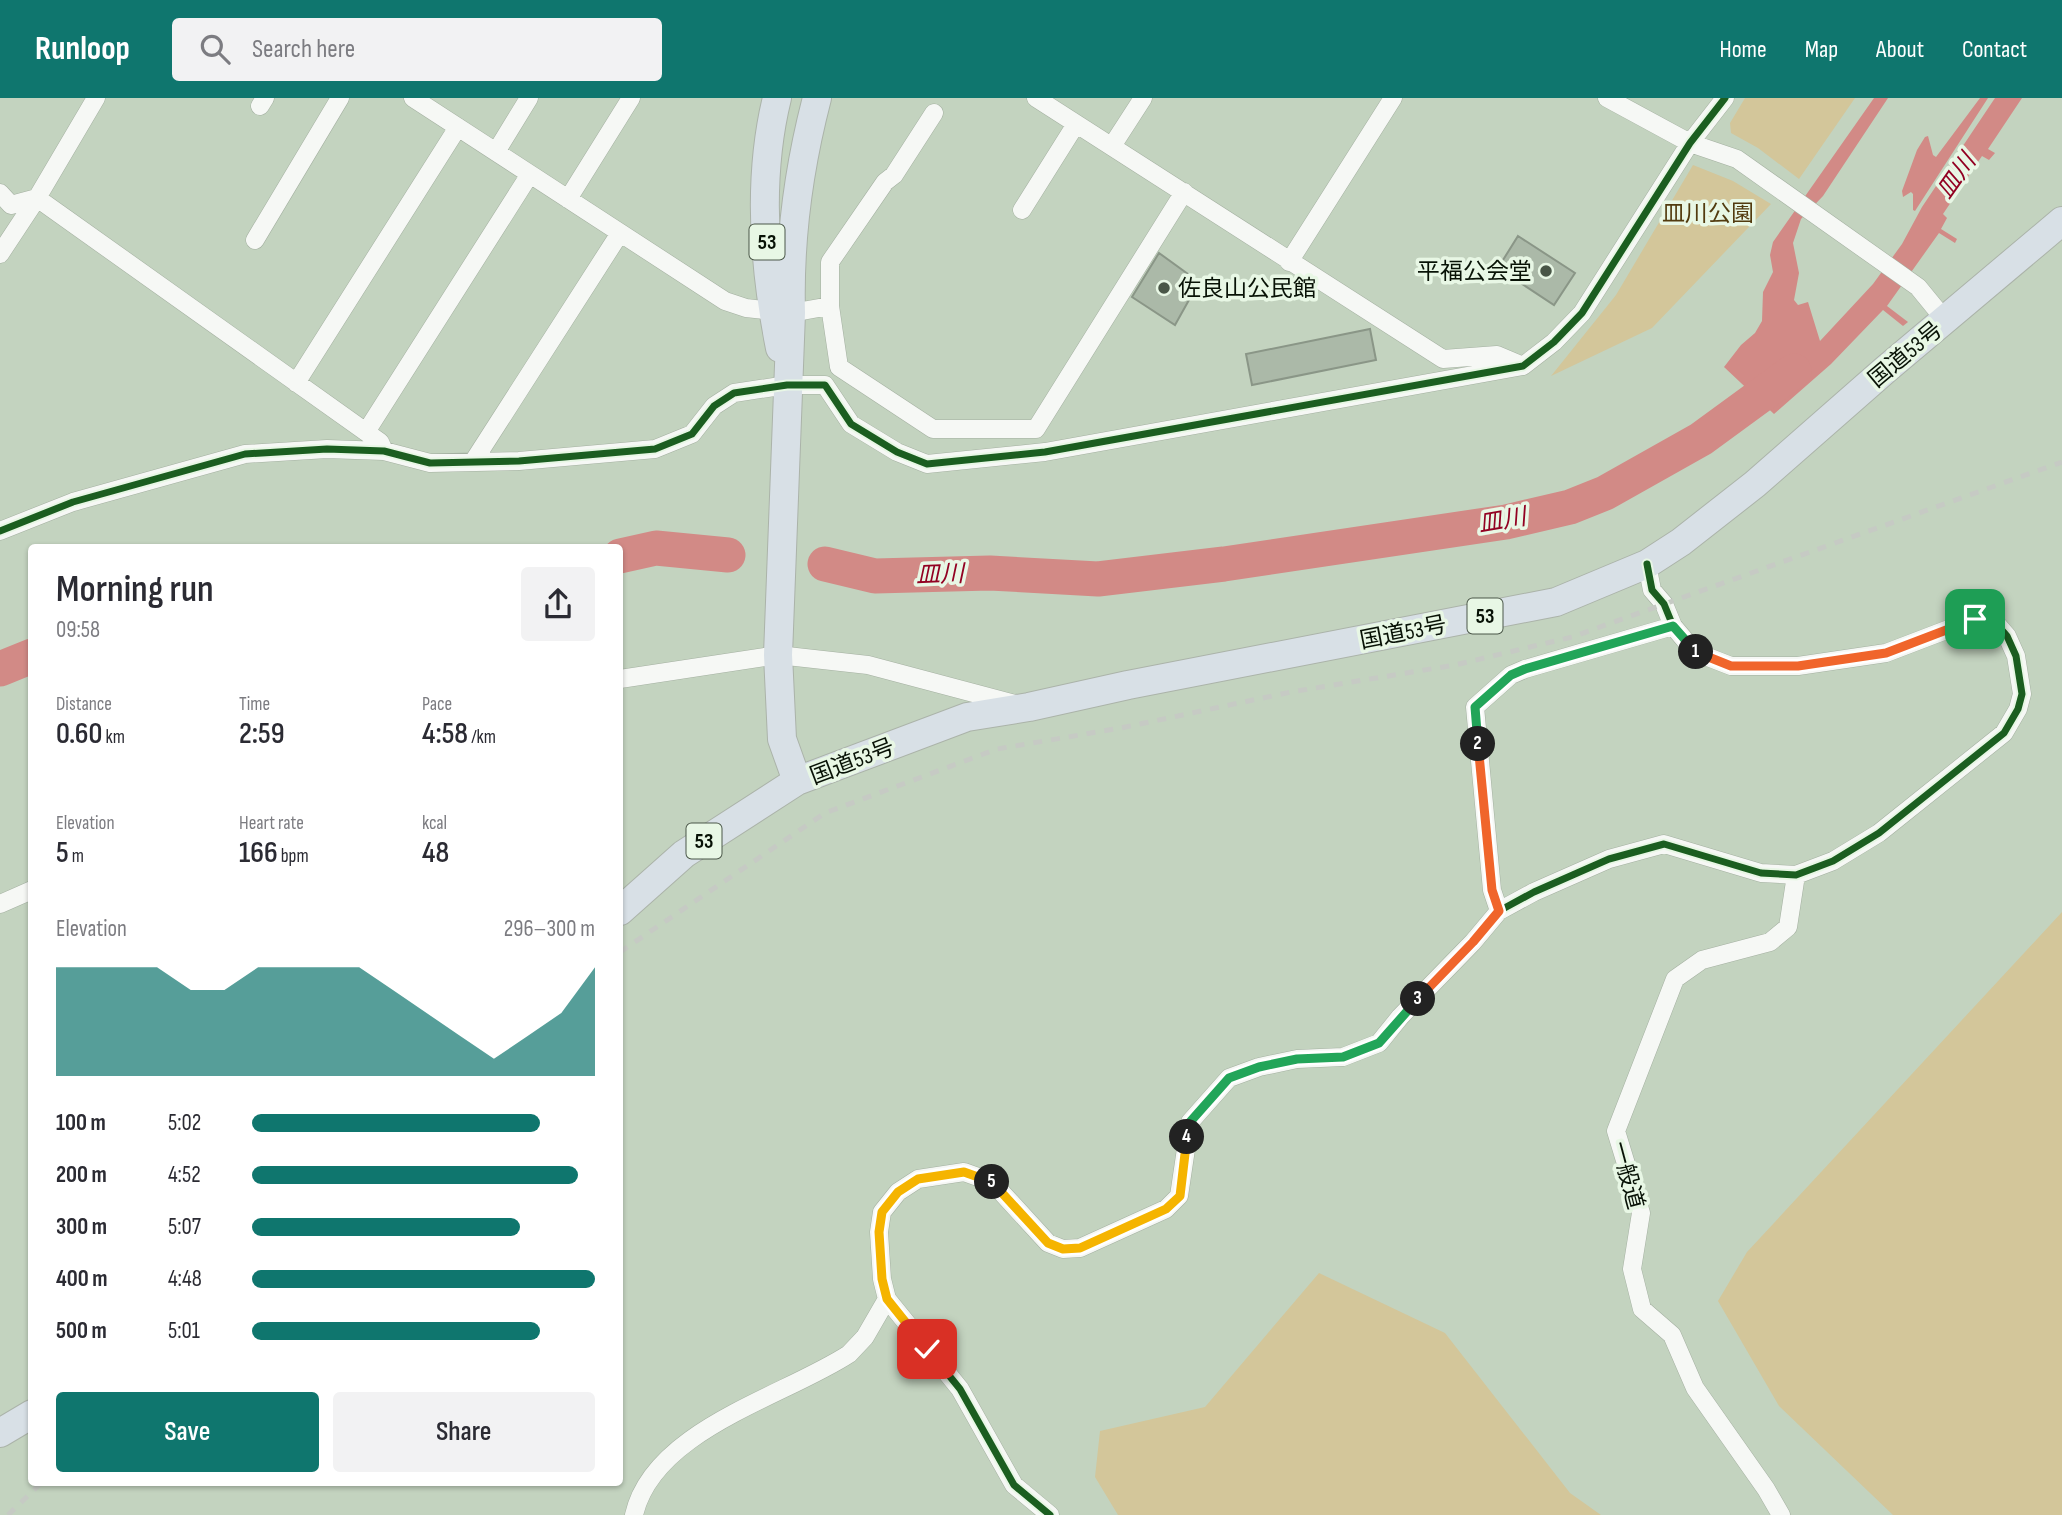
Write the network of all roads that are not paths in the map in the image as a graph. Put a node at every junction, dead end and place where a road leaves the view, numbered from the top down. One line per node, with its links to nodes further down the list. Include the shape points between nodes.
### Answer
1 (96, 98): 22 (street)
2 (340, 98): 27 (street)
3 (529, 98): 18 (street)
4 (631, 98): 23 (street)
5 (777, 98): 31 (highway, 国道53号 / 53, via 766,159 765,200)
6 (817, 98): 31 (highway, 国道53号 / 53, via 808,133 790,280)
7 (1143, 98): 17 (street)
8 (1394, 98): 29 (street)
9 (1607, 98): 16 (street)
10 (1725, 98): 16 (street)
11 (420, 100): 15 (street)
12 (1047, 101): 14 (street)
13 (934, 113): 30 (street, via 830,262)
14 (1076, 124): 17 (street); 24 (street)
15 (458, 127): 18 (street); 36 (street)
16 (1690, 143): 32 (street, via 1737,159 1796,199 1918,287); 34 (street, via 1582,313)
17 (1112, 146): 20 (street)
18 (496, 152): 19 (street)
19 (530, 174): 23 (street); 39 (street)
20 (1184, 192): 29 (street); 38 (street)
21 (0, 193): 22 (street, via 11,205)
22 (37, 198): 28 (street); 36 (street)
23 (568, 199): 26 (street)
24 (1022, 210)
25 (2062, 221): 32 (highway, 国道53号 / 53)
26 (620, 233): 31 (street, via 725,302); 42 (street)
27 (255, 240)
28 (0, 254)
29 (1289, 262): 33 (street)
30 (830, 306): 31 (street); 38 (street, via 839,367 933,429)
31 (781, 311): 37 (highway, 国道53号 / 53)
32 (1945, 320): 44 (highway, 国道53号 / 53, via 1755,484)
33 (1443, 359): 34 (street, via 1497,355); 35 (street)
34 (1523, 366): 35 (street)
35 (1435, 382): 41 (street)
36 (296, 383): 39 (street)
37 (786, 397): 41 (street, via 825,385 852,424 897,452 927,464); 42 (street, via 734,393 714,406 692,434 655,449); 46 (highway, 国道53号 / 53)
38 (1035, 429): 41 (street)
39 (366, 432): 40 (street)
40 (384, 451): 42 (street, via 429,463); 43 (street, via 245,454 72,502)
41 (1045, 452)
42 (474, 462)
43 (0, 531)
44 (1647, 564): 45 (street, via 1652,590); 48 (highway, 国道53号 / 53, via 1556,602)
45 (1673, 626): 50 (street, via 1695,652 1731,666 1798,666 1886,653 1975,619 1994,621 2007,636 2016,656 2022,694 2004,733 1879,833); 54 (street, via 1525,669 1511,675 1475,707 1492,890)
46 (778, 644): 47 (street); 48 (street); 49 (highway, 国道53号 / 53, via 782,739)
47 (623, 678)
48 (1029, 707): 49 (highway, 国道53号 / 53, via 967,717)
49 (797, 781): 53 (highway, 国道53号 / 53, via 684,854)
50 (1796, 876): 54 (street, via 1761,873 1664,844 1609,859); 60 (street, 一般道, via 1788,927 1770,942 1702,960 1675,979 1616,1130 1641,1213 1632,1269 1642,1309 1672,1335 1695,1388)
51 (28, 892): 52 (street)
52 (0, 904)
53 (623, 908)
54 (1499, 911): 55 (street, via 1379,1043 1343,1057 1297,1059 1229,1078 1190,1122 1180,1196 1166,1209 1080,1248 1063,1249 1048,1243 992,1182 964,1172 918,1179 898,1192 882,1212 879,1232)
55 (887, 1299): 58 (street, via 865,1337 849,1354 688,1441 662,1462 638,1496); 59 (street, via 960,1390 1014,1485)
56 (28, 1416): 57 (highway)
57 (0, 1433)
58 (634, 1515)
59 (1050, 1515)
60 (1781, 1515)

